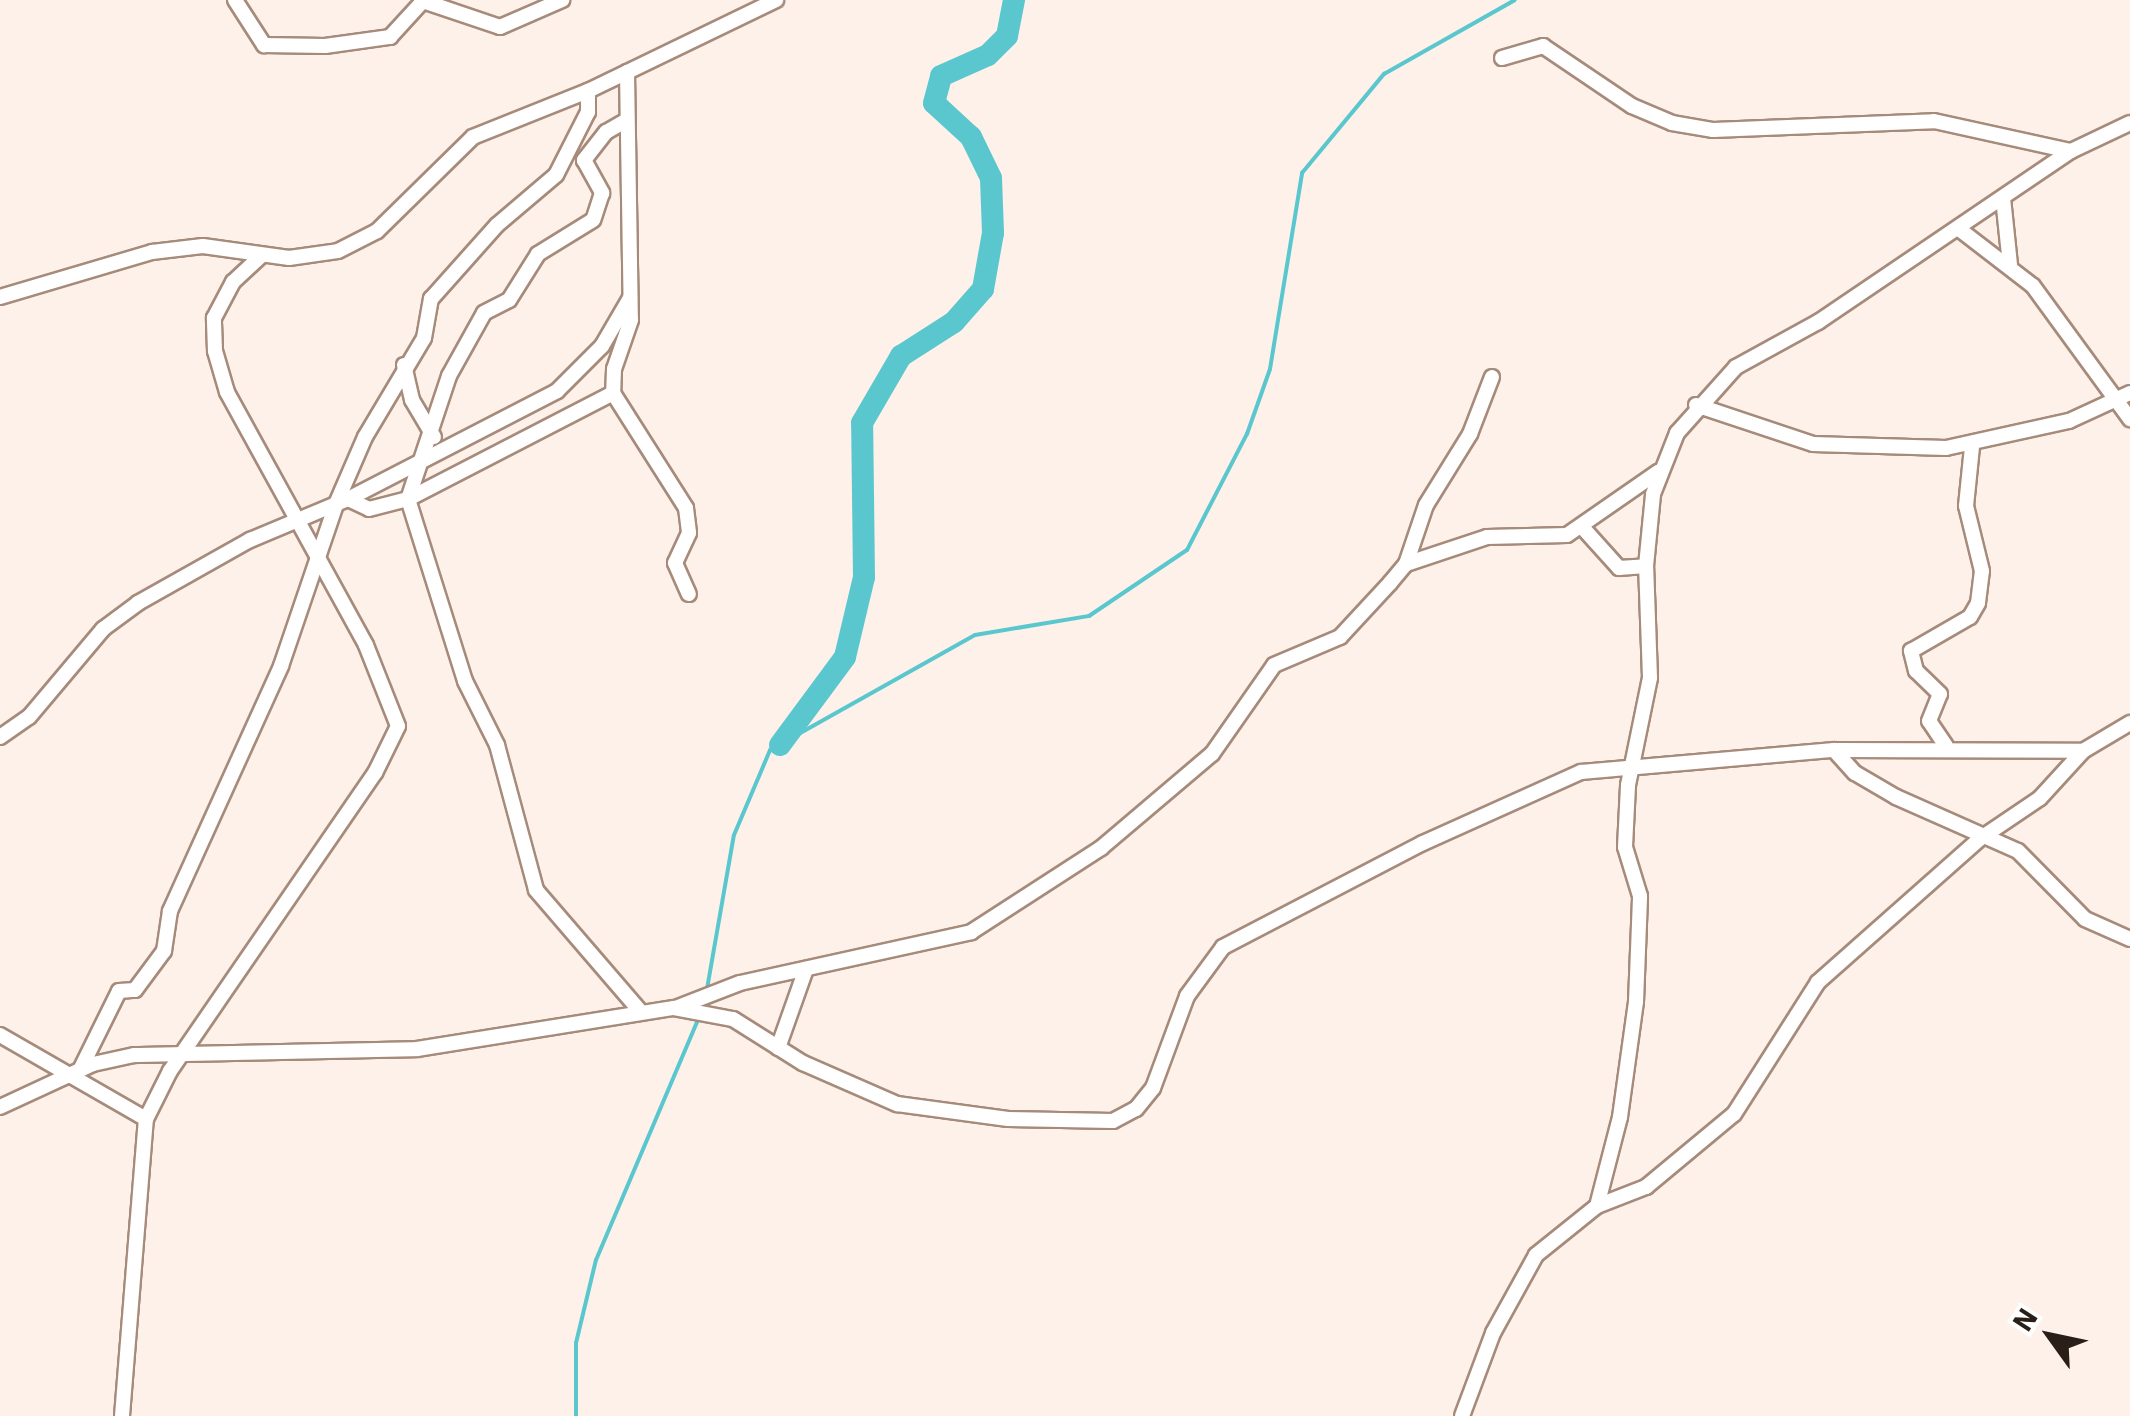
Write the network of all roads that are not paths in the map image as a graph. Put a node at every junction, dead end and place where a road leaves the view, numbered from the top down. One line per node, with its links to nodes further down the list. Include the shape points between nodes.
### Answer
1 (235, 0): 2 (street, via 264,45 325,46 390,38 423,1 500,26)
2 (562, 0)
3 (776, 0): 5 (street)
4 (1502, 58): 9 (street, via 1543,46 1632,106 1713,130 1934,121)
5 (627, 72): 6 (street); 7 (street)
6 (588, 91): 12 (street, via 473,137 358,242 314,256); 16 (street, via 588,112 556,175 497,225 431,298 424,338)
7 (628, 120): 15 (street); 22 (street, via 606,132 584,160 602,193 593,220 538,254 508,300 484,313 449,376)
8 (2130, 123): 9 (street)
9 (2071, 151): 10 (street)
10 (2002, 198): 11 (street); 13 (street)
11 (1959, 229): 13 (street); 20 (street, via 1736,367)
12 (262, 256): 14 (street, via 202,246 152,252); 29 (street, via 233,282 214,318 215,351 227,392)
13 (2010, 265): 19 (street)
14 (0, 297)
15 (630, 298): 18 (street); 24 (street, via 575,376 528,410)
16 (404, 365): 22 (street, via 412,400); 28 (street)
17 (1492, 378): 32 (street, via 1470,434 1426,504)
18 (613, 393): 27 (street); 34 (street, via 686,508 689,533 675,563)
19 (2124, 397): 21 (street); 23 (street)
20 (1696, 405): 23 (street, via 1813,444); 26 (street)
21 (2130, 420)
22 (431, 432): 24 (street); 25 (street)
23 (1972, 447): 37 (street, via 1966,506 1982,571 1978,603 1970,618 1914,646 1911,656 1916,671 1940,694 1929,721)
24 (442, 450): 25 (street)
25 (418, 464): 27 (street); 28 (street)
26 (1658, 472): 30 (street); 33 (street)
27 (408, 499): 28 (street, via 368,509); 45 (street, via 465,681 497,745 536,890)
28 (342, 502): 29 (street); 31 (street)
29 (300, 516): 31 (street); 36 (street, via 138,603 103,629 29,717)
30 (1583, 528): 32 (street, via 1552,538 1487,538); 33 (street, via 1619,568)
31 (318, 555): 48 (street, via 395,706 393,744); 49 (street, via 260,717 182,881 161,956 134,990 118,991)
32 (1406, 564): 43 (street, via 1340,637 1274,665 1212,754 1073,867 972,932)
33 (1646, 566): 40 (street, via 1650,678)
34 (689, 594)
35 (2130, 723): 39 (street)
36 (0, 737)
37 (1946, 746): 38 (street); 39 (street)
38 (1834, 750): 40 (street); 41 (street, via 1864,779)
39 (2083, 751): 41 (street, via 2040,798)
40 (1630, 764): 47 (street, via 1581,772 1250,928 1202,971 1153,1088 1136,1109 1113,1120 1008,1118 897,1104); 52 (street, via 1625,847 1640,896 1636,1002 1620,1117)
41 (1982, 838): 42 (street, via 2018,851 2085,919); 52 (street, via 1818,982 1734,1114 1646,1188)
42 (2130, 939)
43 (806, 969): 44 (street, via 740,983); 47 (street)
44 (674, 1008): 45 (street); 47 (street, via 733,1019)
45 (640, 1011): 48 (street, via 418,1050)
46 (0, 1035): 49 (street)
47 (778, 1048)
48 (185, 1052): 49 (street); 51 (street)
49 (74, 1073): 50 (street); 51 (street)
50 (0, 1107)
51 (146, 1119): 53 (street)
52 (1597, 1206): 54 (street, via 1536,1255 1493,1333)
53 (122, 1416)
54 (1462, 1416)

